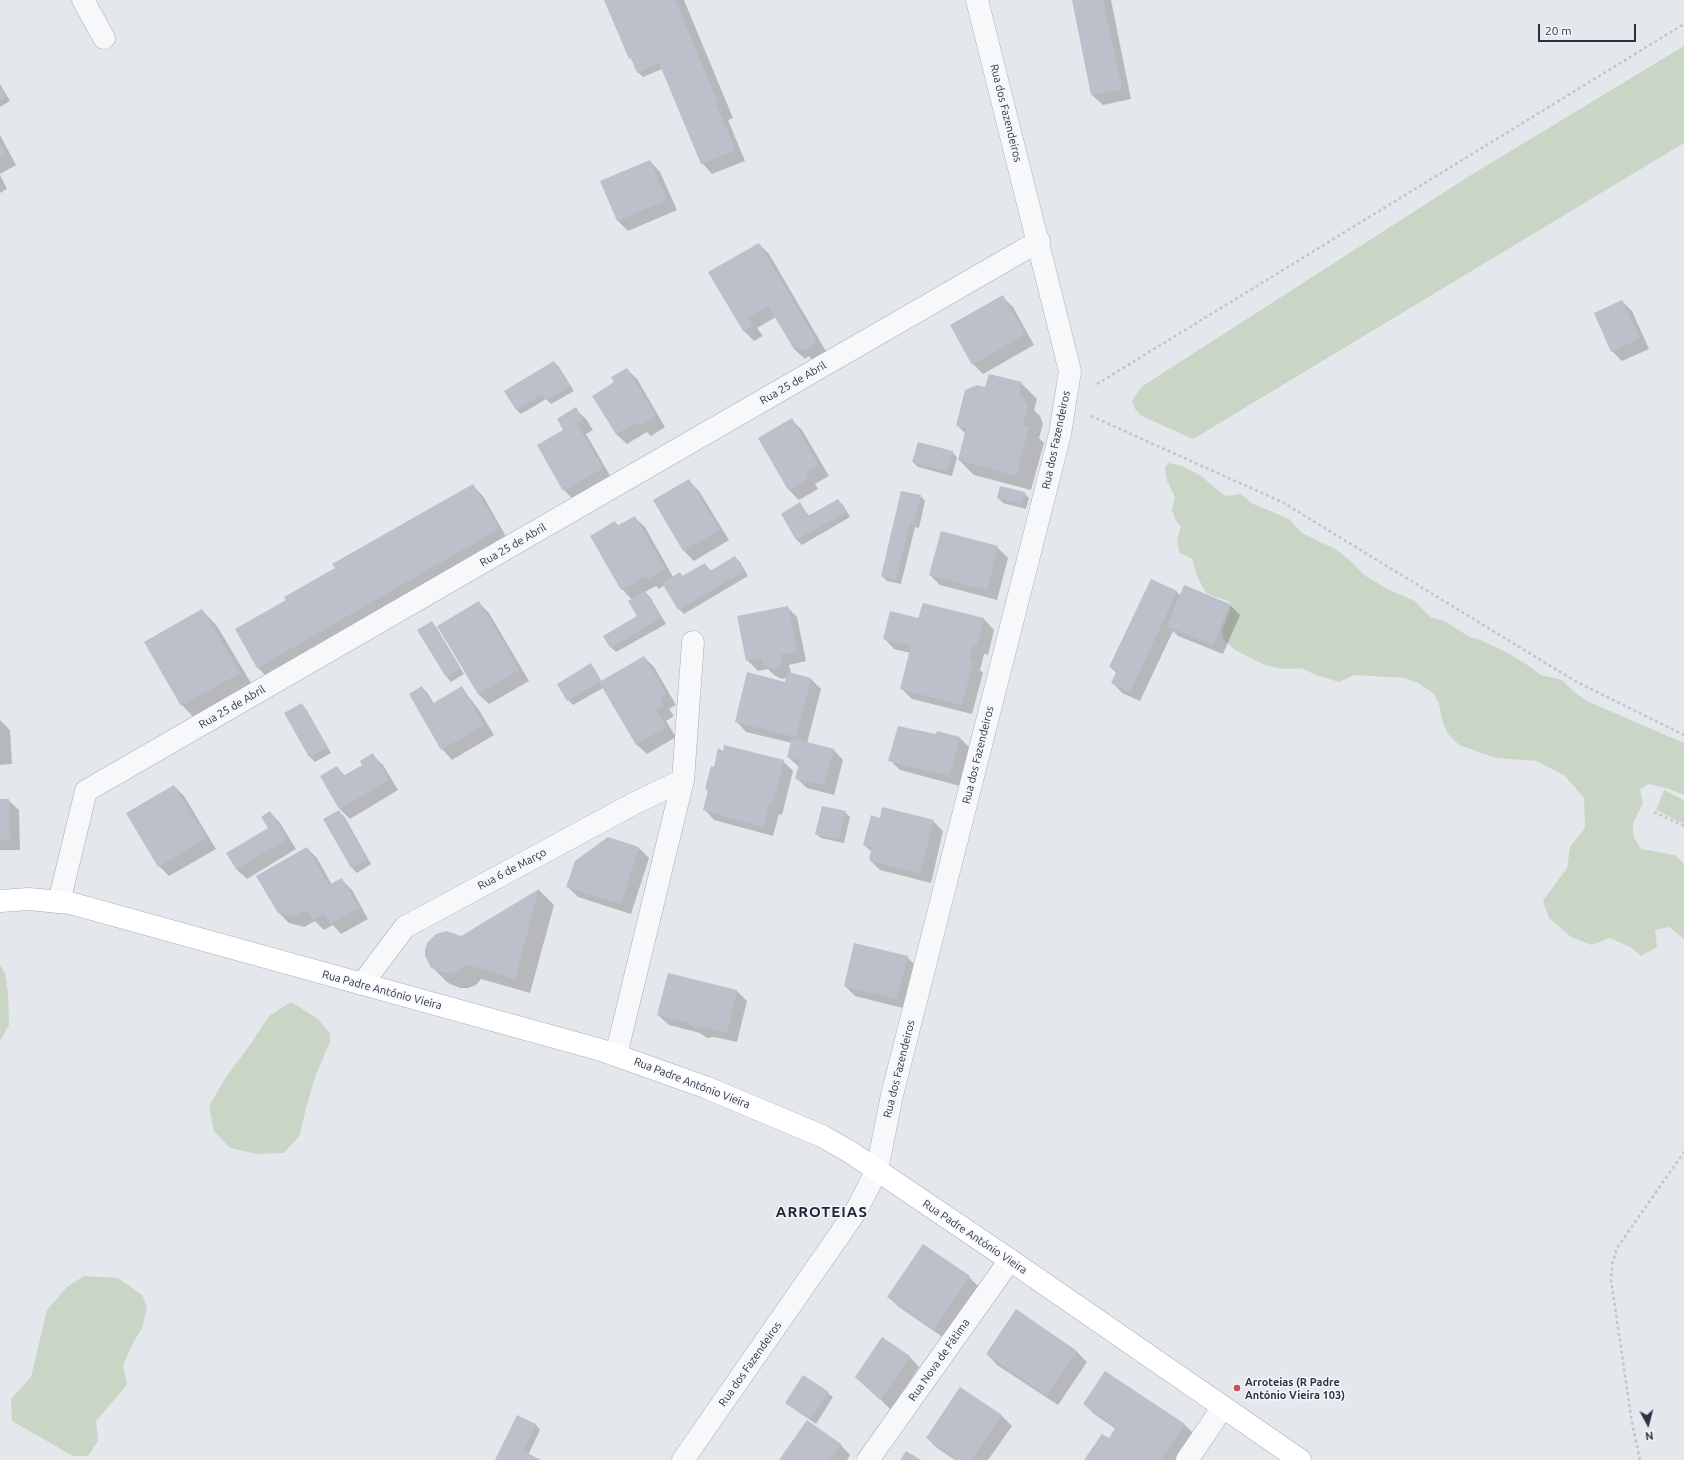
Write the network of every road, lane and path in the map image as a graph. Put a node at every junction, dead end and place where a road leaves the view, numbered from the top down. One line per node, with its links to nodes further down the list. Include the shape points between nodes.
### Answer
1 (83, 0): 4 (street)
2 (977, 0): 5 (street, Rua dos Fazendeiros)
3 (1684, 24): 6 (path)
4 (104, 38)
5 (1039, 241): 6 (street, Rua dos Fazendeiros, via 1070,371); 13 (street, Rua 25 de Abril, via 86,792)
6 (1065, 404): 8 (path, via 1282,502 1575,681); 17 (street, Rua dos Fazendeiros, via 1060,434 892,1095)
7 (693, 642): 9 (street)
8 (1684, 735)
9 (684, 780): 14 (street, Rua 6 de Março, via 634,803 405,927); 15 (street)
10 (1654, 812): 11 (path)
11 (1684, 826)
12 (0, 901): 13 (street, Rua Padre António Vieira, via 29,899)
13 (59, 902): 14 (street, Rua Padre António Vieira)
14 (362, 984): 15 (street, Rua Padre António Vieira)
15 (616, 1055): 17 (street, Rua Padre António Vieira, via 705,1086 822,1136)
16 (1684, 1152): 24 (path, via 1617,1248 1612,1266 1611,1280 1632,1423)
17 (877, 1170): 18 (street, Rua Padre António Vieira); 20 (street, Rua dos Fazendeiros, via 856,1212)
18 (1010, 1260): 19 (street, Rua Padre António Vieira); 21 (street, Rua Nova de Fátima)
19 (1223, 1407): 22 (street); 23 (street, Rua Padre António Vieira)
20 (683, 1460)
21 (868, 1460)
22 (1187, 1460)
23 (1300, 1460)
24 (1640, 1460)

